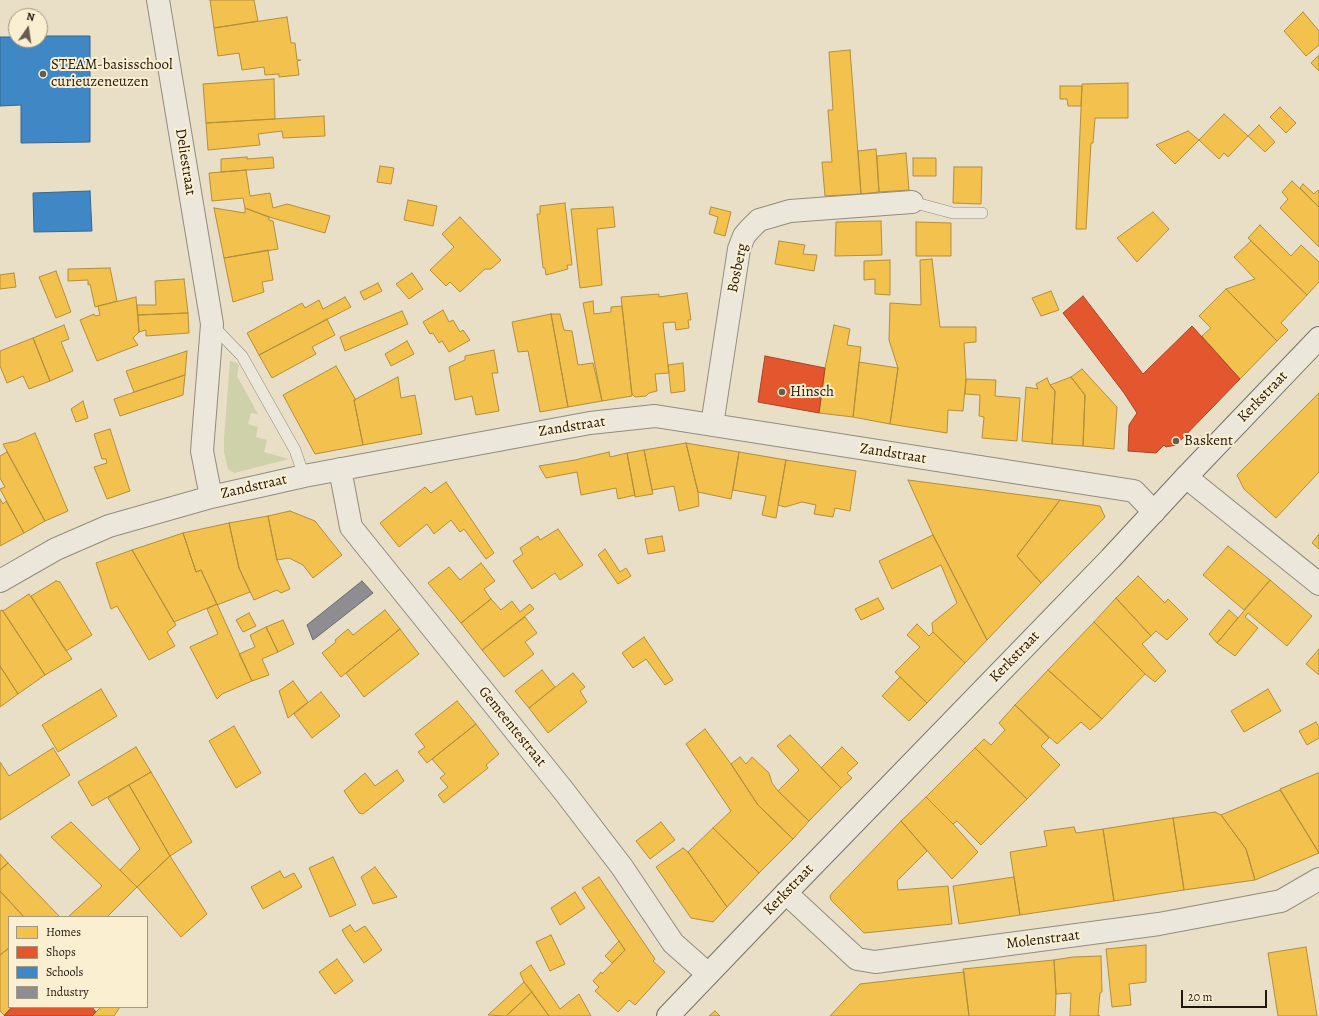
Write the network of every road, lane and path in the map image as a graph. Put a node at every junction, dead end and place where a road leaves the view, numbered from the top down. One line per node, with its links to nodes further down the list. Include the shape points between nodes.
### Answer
1 (158, 0): 4 (street, Deliestraat)
2 (912, 202): 3 (lane, via 952,212); 6 (street, Bosberg, via 790,211 759,220 749,230 739,249)
3 (982, 213)
4 (212, 324): 8 (lane, via 242,356 295,450); 10 (street, Deliestraat, via 202,451)
5 (1319, 338): 9 (street, Kerkstraat)
6 (712, 426): 7 (street, Zandstraat, via 655,416 590,423); 11 (street, Zandstraat, via 1134,491)
7 (340, 469): 8 (street, Zandstraat); 16 (street, Gemeentestraat, via 351,527 564,790 673,942)
8 (304, 476): 10 (street, Zandstraat)
9 (1186, 477): 11 (street, Kerkstraat); 13 (street)
10 (211, 497): 12 (street, Zandstraat, via 109,526 56,549)
11 (1154, 512): 15 (street, Kerkstraat)
12 (0, 581)
13 (1319, 584)
14 (1319, 879): 15 (street, Molenstraat, via 1281,901 1140,927 875,962 857,959)
15 (786, 893): 16 (street, Kerkstraat)
16 (708, 974): 17 (street, Kerkstraat)
17 (668, 1016)

